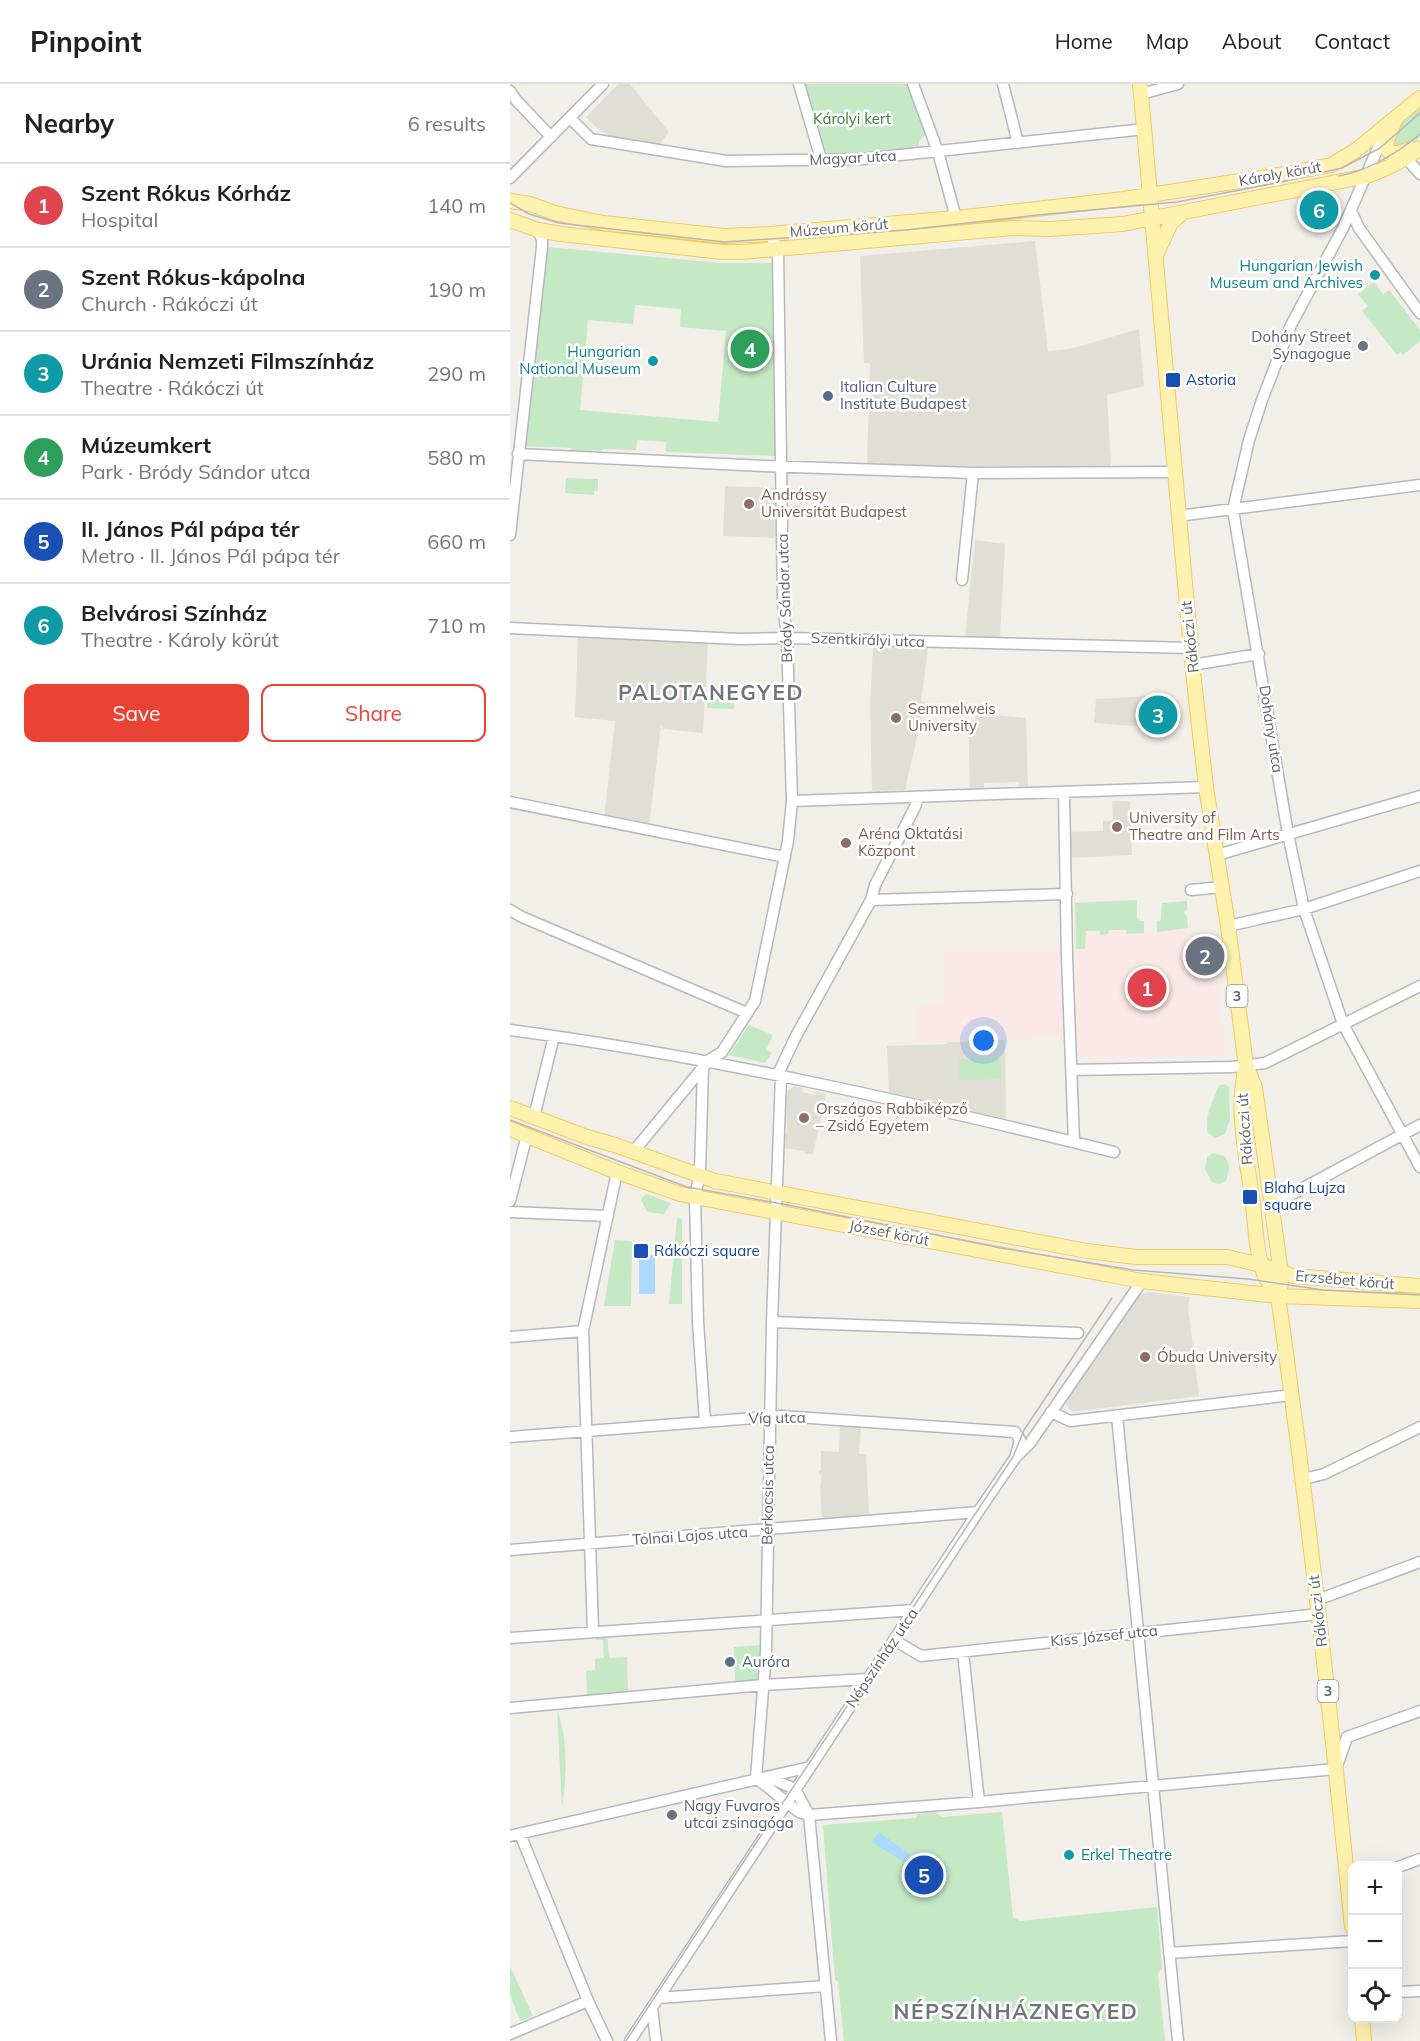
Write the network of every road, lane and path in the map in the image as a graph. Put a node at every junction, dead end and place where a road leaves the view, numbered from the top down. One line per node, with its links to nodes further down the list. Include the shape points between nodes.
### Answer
1 (603, 84): 9 (street)
2 (798, 84): 16 (street)
3 (914, 84): 15 (street)
4 (1003, 84): 13 (street)
5 (1178, 84): 6 (street)
6 (1141, 89): 11 (main road, 3)
7 (510, 91): 12 (street)
8 (1420, 98): 10 (main road, Károly körút)
9 (570, 118): 12 (street); 16 (street, Magyar utca, via 591,140 644,149 726,161)
10 (1396, 118): 14 (main road, via 1386,143 1388,151 1394,154); 19 (street, Károly körút); 24 (main road, Károly körút, via 1331,165)
11 (1145, 129): 13 (street, Magyar utca); 24 (main road, 3)
12 (551, 137): 20 (street)
13 (1018, 143): 15 (street, Magyar utca)
14 (1420, 148): 17 (main road, Károly körút)
15 (938, 152): 16 (street, Magyar utca); 27 (street)
16 (821, 159)
17 (1407, 159): 18 (street); 19 (main road, Károly körút)
18 (1420, 174)
19 (1367, 176): 25 (street, Dohány utca); 26 (main road, Károly körút)
20 (510, 178)
21 (510, 191): 23 (main road)
22 (510, 201): 23 (main road)
23 (530, 204): 32 (main road, Múzeum körút, via 565,215 630,226 724,236)
24 (1151, 207): 26 (main road, Károly körút); 27 (main road, Múzeum körút); 33 (main road, Múzeum körút, via 1123,224 1012,228); 34 (main road, Rákóczi út / 3)
25 (1351, 211): 29 (street, Dohány utca); 30 (street)
26 (1183, 212): 34 (main road, via 1171,223)
27 (956, 218): 32 (main road, Múzeum körút)
28 (510, 220): 31 (main road, Múzeum körút)
29 (1343, 228): 30 (street); 41 (street, Dohány utca, via 1324,272 1293,320 1262,400)
30 (1359, 228): 35 (street)
31 (538, 230): 33 (main road, Múzeum körút, via 723,252); 36 (street, via 542,247)
32 (770, 234): 33 (street)
33 (778, 250): 37 (street, Bródy Sándor utca)
34 (1155, 257): 38 (main road, Rákóczi út / 3)
35 (1420, 313)
36 (518, 454): 37 (street); 43 (street)
37 (782, 466): 39 (street); 46 (street, Bródy Sándor utca)
38 (1174, 472): 39 (street); 42 (main road, Rákóczi út / 3)
39 (973, 473): 44 (street)
40 (1420, 485): 41 (street)
41 (1233, 510): 42 (street); 48 (street, Dohány utca)
42 (1178, 516): 47 (main road, Rákóczi út / 3)
43 (510, 535)
44 (962, 580)
45 (510, 628): 46 (street, Szentkirályi utca)
46 (787, 638): 47 (street, Szentkirályi utca); 54 (street, Bródy Sándor utca)
47 (1191, 648): 49 (main road, Rákóczi út / 3)
48 (1259, 654): 49 (street); 56 (street, Dohány utca)
49 (1192, 665): 50 (main road, Rákóczi út / 3)
50 (1206, 787): 51 (street); 57 (main road, Rákóczi út / 3)
51 (1064, 794): 53 (street); 62 (street)
52 (1420, 796): 56 (street)
53 (918, 798): 54 (street); 63 (street, via 874,885)
54 (792, 801): 58 (street, Bródy Sándor utca)
55 (510, 802): 58 (street)
56 (1288, 834): 57 (street); 64 (street, Dohány utca)
57 (1217, 855): 60 (main road, Rákóczi út / 3)
58 (785, 857): 68 (street, Bródy Sándor utca, via 755,1001)
59 (1420, 871): 64 (street)
60 (1222, 887): 61 (street); 66 (main road, Rákóczi út / 3)
61 (1191, 890)
62 (1067, 894): 63 (street); 74 (street)
63 (871, 900): 75 (street, via 795,1038)
64 (1304, 909): 66 (street); 69 (street, Dohány utca)
65 (510, 910): 68 (street)
66 (1228, 926): 73 (main road, Rákóczi út / 3)
67 (1420, 986): 69 (street)
68 (747, 1013): 72 (street, Bródy Sándor utca, via 722,1052)
69 (1343, 1024): 73 (street, via 1265,1063); 81 (street, Dohány utca)
70 (510, 1030): 71 (street)
71 (554, 1036): 72 (street); 77 (street)
72 (706, 1064): 75 (street); 83 (street, Bródy Sándor utca); 87 (street)
73 (1246, 1066): 74 (street); 91 (main road, Rákóczi út / 3, via 1255,1087); 95 (main road, Rákóczi út / 3, via 1241,1115)
74 (1072, 1070): 82 (street)
75 (779, 1075): 82 (street); 88 (street, Bérkocsis utca)
76 (510, 1108): 77 (main road, József körút)
77 (534, 1117): 83 (main road, József körút)
78 (1420, 1125): 81 (street)
79 (510, 1129): 80 (main road, József körút)
80 (527, 1135): 86 (main road, József körút); 90 (street)
81 (1402, 1135): 85 (street, Dohány utca); 91 (street)
82 (1074, 1142): 84 (street)
83 (634, 1151): 87 (main road, József körút)
84 (1114, 1152)
85 (1420, 1167)
86 (617, 1172): 89 (main road, József körút); 94 (street)
87 (699, 1175): 88 (main road, József körút); 89 (street)
88 (777, 1193): 92 (street, Bérkocsis utca); 95 (main road, József körút, via 1087,1251 1136,1257 1227,1257)
89 (696, 1197): 92 (main road, József körút); 108 (street)
90 (510, 1201)
91 (1270, 1206): 95 (main road, Rákóczi út / 3)
92 (776, 1211): 96 (main road, József körút); 100 (street, Bérkocsis utca)
93 (510, 1212): 94 (street)
94 (608, 1216): 101 (street)
95 (1271, 1269): 97 (main road, Erzsébet körút, via 1310,1279); 98 (main road, Rákóczi út / 3, via 1281,1284); 98 (main road, Rákóczi út / 3, via 1265,1278)
96 (1142, 1281): 98 (main road, József körút); 105 (street, Népszínház utca)
97 (1420, 1286)
98 (1278, 1296): 99 (main road, Erzsébet körút); 104 (main road, Rákóczi út / 3)
99 (1420, 1301)
100 (772, 1322): 102 (street); 106 (street, Bérkocsis utca)
101 (583, 1331): 103 (street); 110 (street)
102 (1078, 1334)
103 (510, 1337)
104 (1292, 1395): 107 (street); 113 (main road, Rákóczi út / 3)
105 (1051, 1412): 107 (street, via 1070,1421); 112 (street, Népszínház utca)
106 (770, 1416): 108 (street, Víg utca); 112 (street, Víg utca, via 1015,1432 1020,1440); 115 (street, Bérkocsis utca)
107 (1118, 1416): 123 (street)
108 (705, 1422): 110 (street, Víg utca)
109 (1420, 1427): 113 (street, via 1324,1474)
110 (586, 1433): 111 (street, Víg utca); 116 (street)
111 (510, 1437)
112 (1015, 1458): 114 (street, Népszínház utca)
113 (1302, 1479): 119 (main road, Rákóczi út / 3)
114 (978, 1512): 115 (street, Tolnai Lajos utca); 120 (street, Népszínház utca)
115 (767, 1530): 116 (street, Tolnai Lajos utca); 121 (street, Bérkocsis utca)
116 (590, 1544): 117 (street, Tolnai Lajos utca); 122 (street)
117 (510, 1550)
118 (1420, 1562): 119 (street, Kiss József utca)
119 (1318, 1607): 123 (street, Kiss József utca); 132 (main road, Rákóczi út / 3)
120 (914, 1610): 121 (street); 125 (street, Népszínház utca)
121 (767, 1619): 122 (street); 128 (street, Bérkocsis utca)
122 (593, 1631): 124 (street)
123 (1138, 1632): 126 (street, Kiss József utca); 134 (street)
124 (510, 1638)
125 (894, 1640): 126 (street, Kiss József utca, via 921,1656); 127 (street, Népszínház utca)
126 (963, 1652): 137 (street)
127 (868, 1679): 128 (street); 131 (street, Népszínház utca)
128 (763, 1685): 129 (street); 133 (street, Bérkocsis utca)
129 (510, 1708)
130 (1420, 1711): 132 (street, via 1347,1737)
131 (810, 1767): 133 (street); 135 (street, Népszínház utca)
132 (1336, 1769): 134 (street); 144 (main road, Rákóczi út / 3)
133 (756, 1778): 135 (street, via 772,1779); 136 (street); 140 (street)
134 (1154, 1785): 137 (street); 146 (street)
135 (795, 1789): 136 (street, Népszínház utca); 139 (street)
136 (786, 1802): 139 (street); 150 (street, Népszínház utca)
137 (979, 1802): 138 (street)
138 (831, 1814): 139 (street); 141 (street)
139 (809, 1815): 141 (street)
140 (515, 1835): 151 (street)
141 (811, 1839): 147 (street)
142 (1420, 1859): 143 (street)
143 (1402, 1866)
144 (1348, 1867)
145 (1348, 1941): 146 (street)
146 (1170, 1953): 159 (street)
147 (826, 1986): 150 (street); 158 (street)
148 (1420, 1991): 149 (street)
149 (1402, 1992)
150 (658, 1998): 152 (street, Népszínház utca)
151 (588, 2001): 154 (street); 155 (street)
152 (652, 2008): 156 (street, Népszínház utca); 157 (street)
153 (1362, 2023): 160 (main road)
154 (510, 2034)
155 (607, 2041)
156 (630, 2041)
157 (656, 2041)
158 (831, 2041)
159 (1178, 2041)
160 (1364, 2041)

